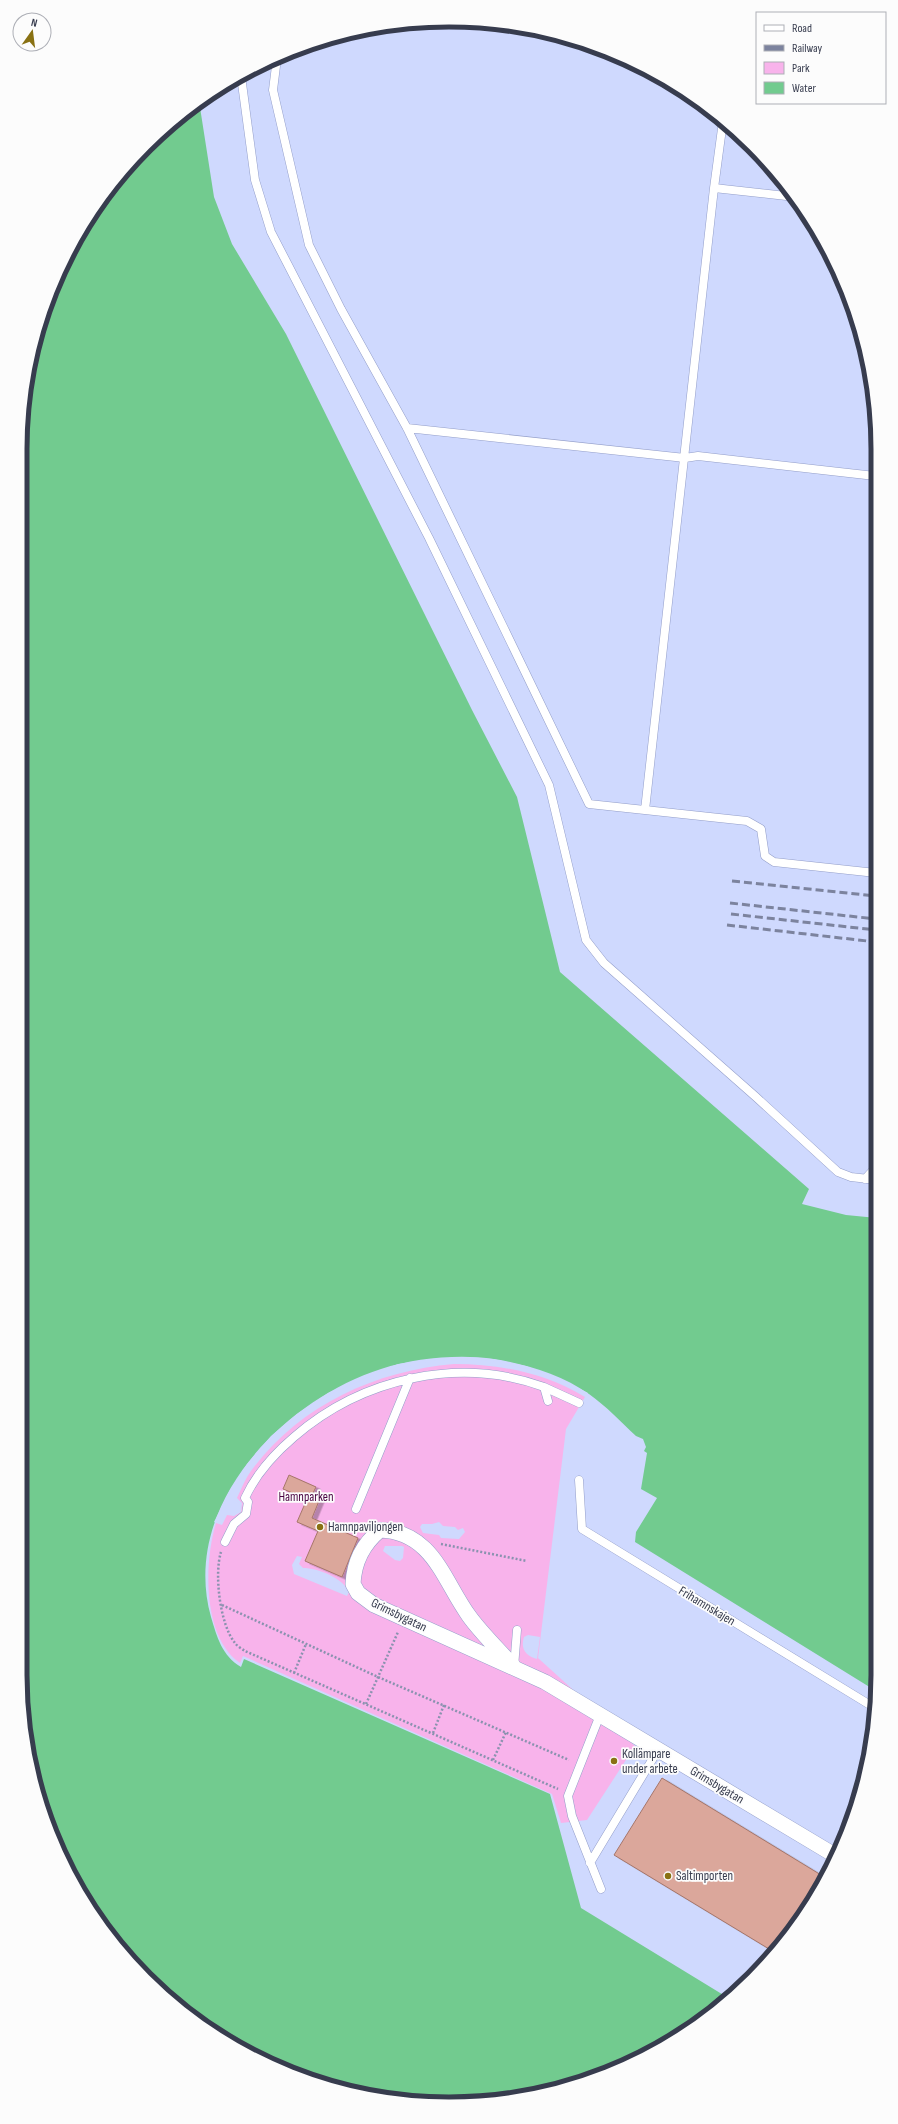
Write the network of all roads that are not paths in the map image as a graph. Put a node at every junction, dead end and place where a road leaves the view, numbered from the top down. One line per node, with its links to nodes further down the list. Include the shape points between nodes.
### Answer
1 (276, 64): 6 (lane, via 273,90 309,245 341,309)
2 (242, 82): 12 (lane, via 255,180 271,232 429,538 549,785 586,940 604,963 838,1172)
3 (722, 128): 4 (lane)
4 (714, 188): 5 (lane); 7 (lane)
5 (787, 196)
6 (407, 428): 7 (lane); 9 (lane, via 589,804)
7 (684, 458): 8 (lane, via 698,456); 9 (lane)
8 (871, 476)
9 (645, 810): 10 (lane, via 746,821 762,828 765,856 774,862)
10 (871, 872)
11 (871, 1172): 12 (lane)
12 (865, 1179): 13 (lane)
13 (871, 1180)
14 (410, 1378): 15 (lane, via 450,1372 476,1373 502,1375); 19 (lane); 20 (lane, via 341,1404 311,1423 286,1445 266,1465 249,1490 246,1514 234,1524)
15 (544, 1387): 16 (lane); 17 (lane)
16 (548, 1401)
17 (578, 1403)
18 (579, 1480): 23 (lane, Frihamnskajen, via 582,1529)
19 (356, 1510)
20 (225, 1542)
21 (517, 1630): 22 (lane)
22 (514, 1667): 22 (street, Grimsbygatan, via 469,1617 432,1554 400,1532 380,1530 372,1536 358,1559 353,1584 358,1593 374,1605); 24 (street, Grimsbygatan, via 545,1682)
23 (870, 1705)
24 (600, 1715): 25 (street, Grimsbygatan); 27 (lane, via 568,1796 572,1816)
25 (658, 1750): 26 (street, Grimsbygatan); 27 (lane)
26 (831, 1853)
27 (590, 1863): 28 (lane)
28 (601, 1889)

